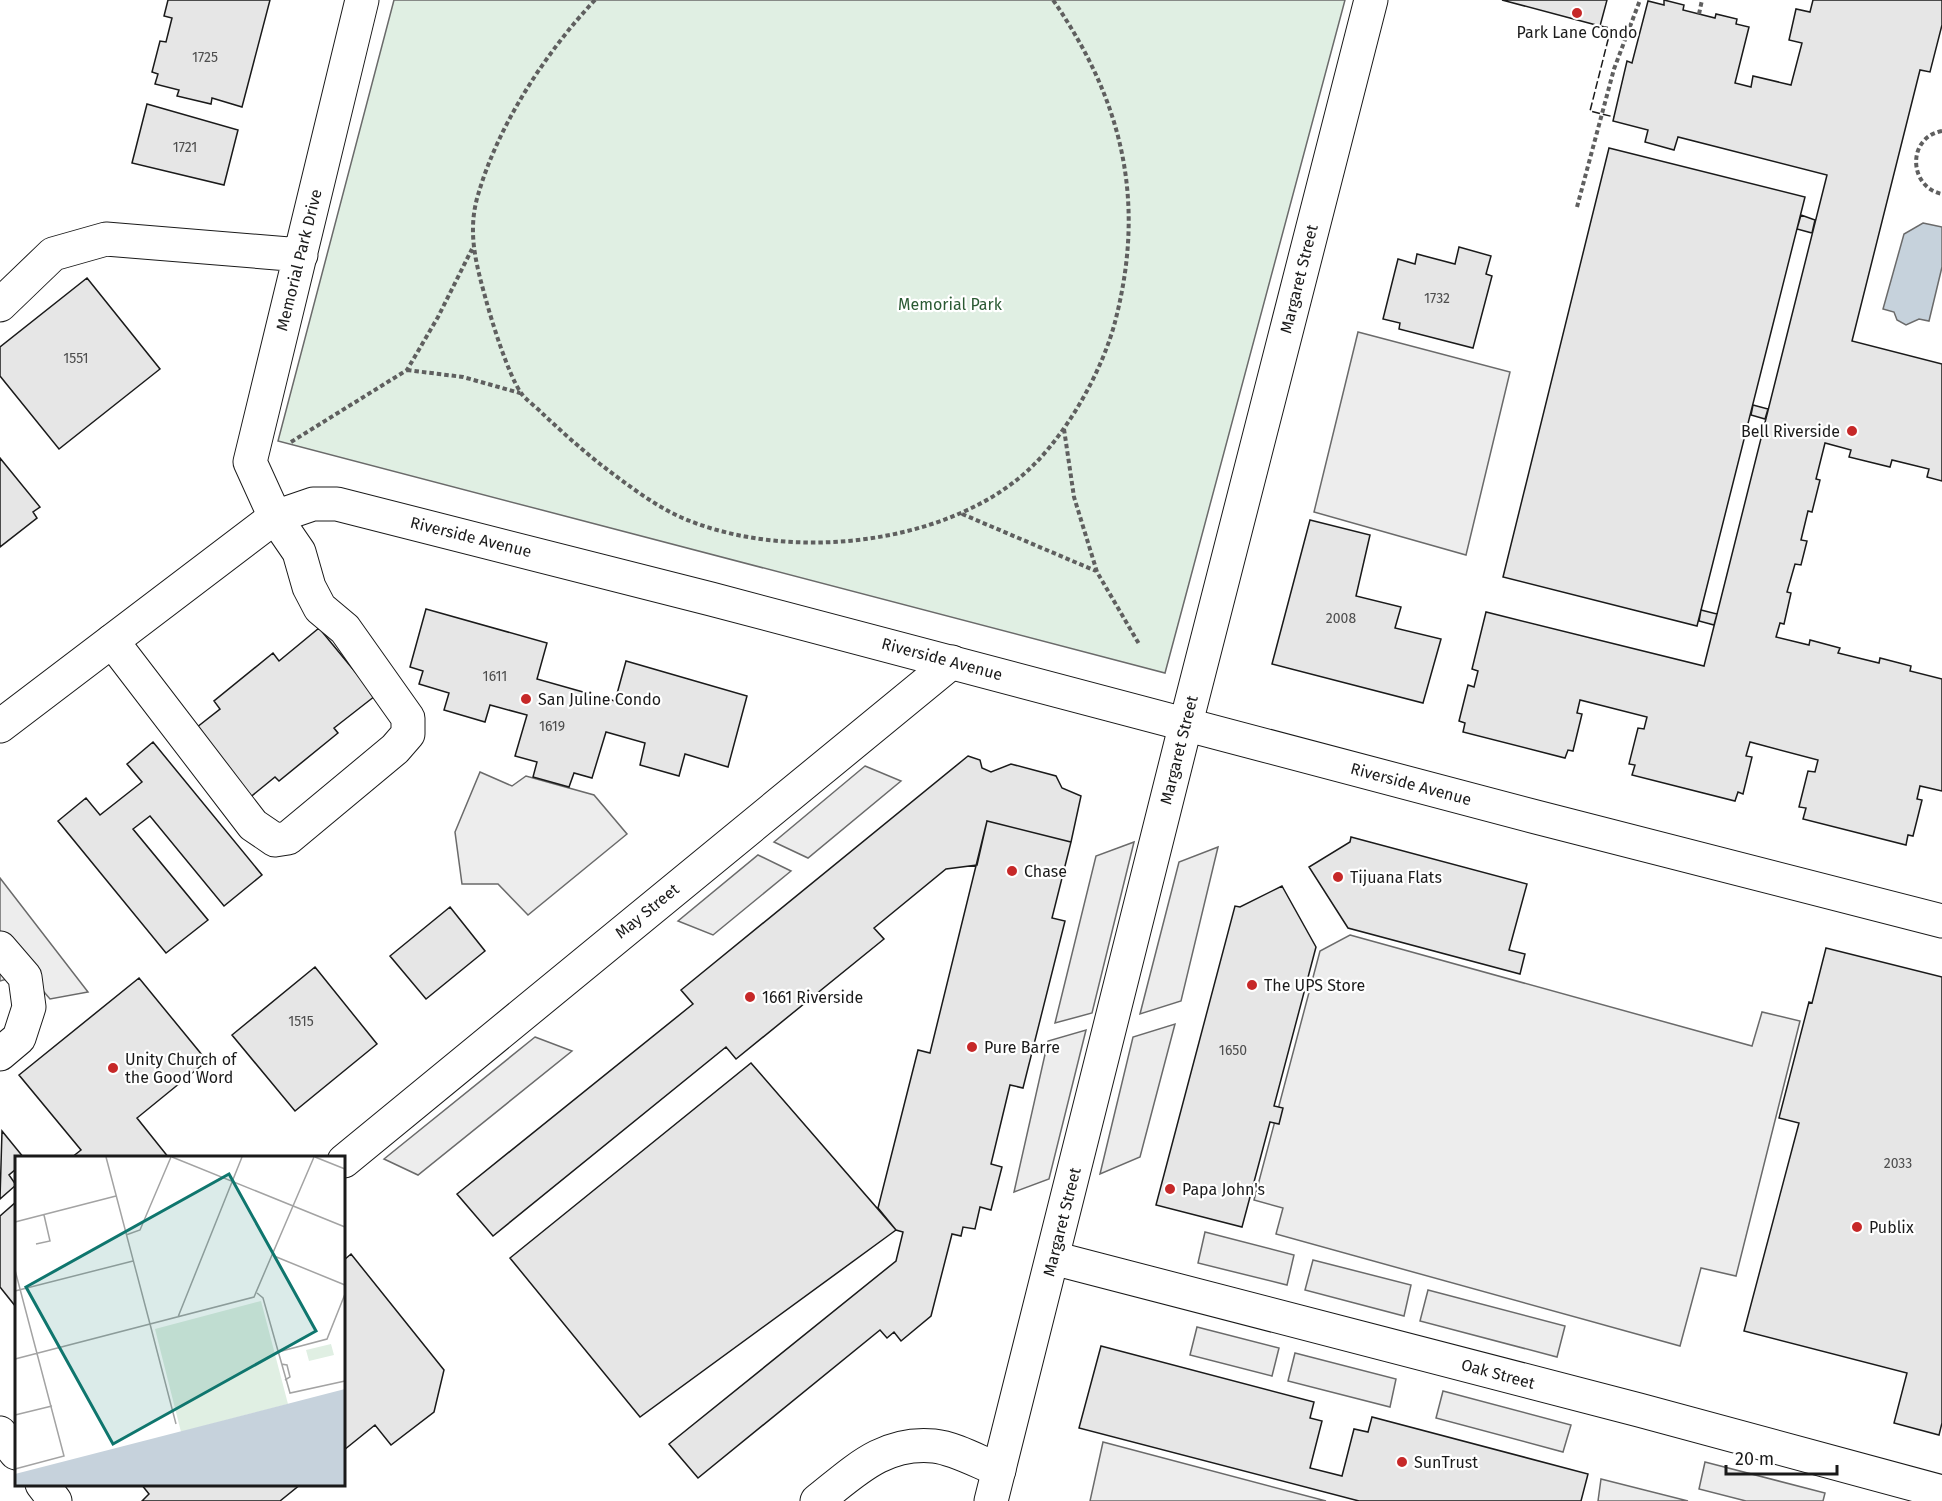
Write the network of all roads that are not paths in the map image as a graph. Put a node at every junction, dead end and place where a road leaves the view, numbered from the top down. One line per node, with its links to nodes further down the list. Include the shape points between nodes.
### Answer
1 (362, 0): 3 (street, Memorial Park Drive)
2 (1371, 0): 9 (street, Margaret Street)
3 (301, 255): 4 (street, via 106,239 53,254); 5 (street, Memorial Park Drive, via 250,462)
4 (0, 305)
5 (275, 517): 6 (street, Riverside Avenue); 6 (street, Memorial Park Drive, via 299,552 320,608 345,629 408,718 408,734 395,748 288,838 275,840 253,825); 7 (street, Riverside Avenue, via 313,504 360,508)
6 (112, 641): 8 (street, Riverside Avenue)
7 (952, 662): 9 (street, Riverside Avenue); 13 (street, May Street)
8 (2, 721)
9 (1186, 723): 10 (street, Riverside Avenue); 14 (street, Margaret Street)
10 (1942, 921)
11 (0, 948): 12 (street, via 25,977 30,1007 19,1038)
12 (0, 1054)
13 (345, 1160)
14 (1053, 1258): 15 (street, Margaret Street); 17 (street, Oak Street)
15 (999, 1470): 19 (street, via 935,1446 903,1447 874,1457); 20 (street, Margaret Street)
16 (43, 1486): 18 (street)
17 (1942, 1492)
18 (56, 1501)
19 (817, 1501)
20 (991, 1501)

